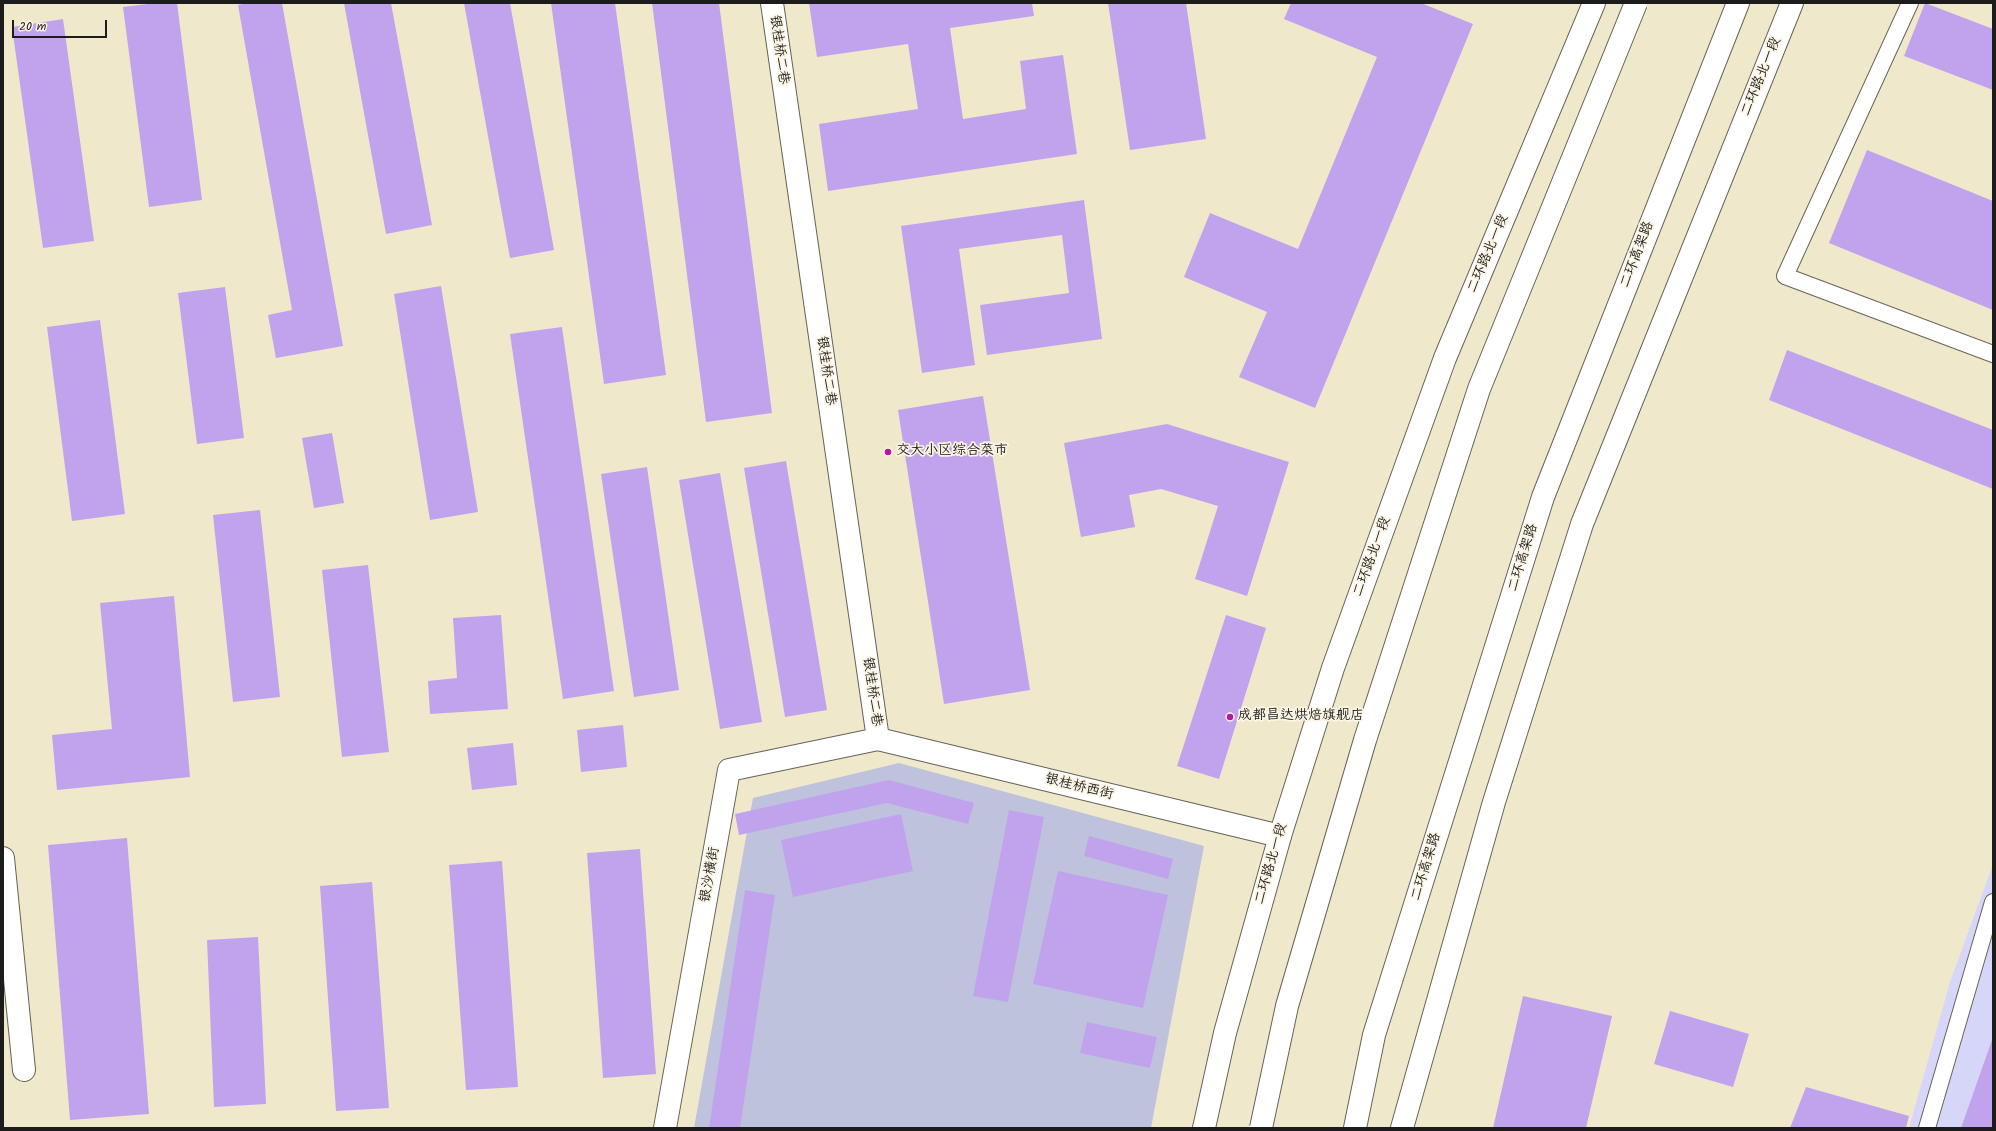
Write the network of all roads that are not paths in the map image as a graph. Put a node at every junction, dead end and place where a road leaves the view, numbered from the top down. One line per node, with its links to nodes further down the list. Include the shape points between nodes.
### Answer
1 (772, 3): 8 (main road, 银桂桥二巷)
2 (1594, 3): 9 (main road, 二环路北一段, via 1446,358 1333,668)
3 (1636, 3): 15 (main road, bridge, via 1479,389 1363,747 1286,1006)
4 (1738, 3): 16 (main road, 二环高架路, via 1543,497 1374,1035)
5 (1792, 3): 17 (main road, 二环路北一段, via 1582,524 1494,802)
6 (1910, 3): 7 (lane, via 1785,276)
7 (1993, 354)
8 (878, 739): 9 (main road, 银桂桥西街); 13 (main road, 银沙横街, via 729,770)
9 (1280, 836): 14 (main road, 二环路北一段, via 1226,1034)
10 (3, 858): 12 (main road)
11 (1993, 902): 18 (lane)
12 (24, 1070)
13 (665, 1128)
14 (1204, 1128)
15 (1261, 1128)
16 (1354, 1128)
17 (1402, 1128)
18 (1927, 1128)

